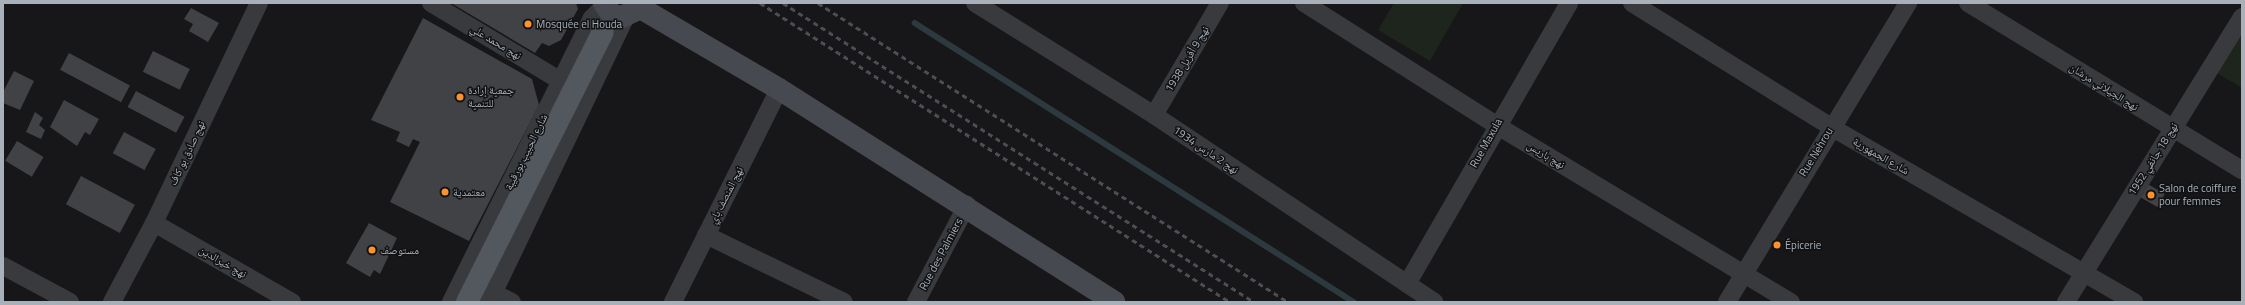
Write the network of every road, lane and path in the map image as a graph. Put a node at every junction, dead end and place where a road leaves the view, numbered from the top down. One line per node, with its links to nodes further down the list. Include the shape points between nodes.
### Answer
1 (259, 3): 22 (street, نهج صادق بو كاف)
2 (431, 3): 14 (street, نهج محمد علي)
3 (975, 3): 16 (street, نهج 2 مارس 1934)
4 (1220, 3): 16 (street, نهج 9 أفريل 1938)
5 (1304, 3): 17 (street, نهج باريس)
6 (1569, 3): 17 (street, Rue Maxula)
7 (1632, 3): 18 (street, شارع الجمهورية)
8 (1908, 3): 18 (street, Rue Nehrou)
9 (1968, 3): 19 (street, نهج الجيلاني مرشان)
10 (604, 4): 11 (street, via 612,14); 14 (street, شارع الحبيب بورقيبة, via 592,18)
11 (634, 8): 15 (street); 28 (street)
12 (2242, 17): 19 (street, نهج 18 جانفي 1952)
13 (603, 32): 33 (main road, شارع الحبيب بورقيبة)
14 (561, 81): 32 (street, شارع الحبيب بورقيبة)
15 (779, 89): 21 (street); 23 (street, نهج المنصف باي)
16 (1154, 115): 27 (street, نهج 2 مارس 1934)
17 (1496, 125): 26 (street, نهج باريس); 27 (street, Rue Maxula)
18 (1831, 127): 25 (street, شارع الجمهورية); 26 (street, Rue Nehrou)
19 (2172, 129): 20 (street, نهج الجيلاني مرشان); 25 (street, نهج 18 جانفي 1952)
20 (2242, 170)
21 (967, 205): 37 (street, Rue des Palmiers); 38 (street)
22 (154, 223): 30 (street, نهج صادق بو كاف); 31 (street, نهج خيرالدين)
23 (706, 235): 35 (street, نهج المنصف باي); 36 (street)
24 (3, 266): 29 (street)
25 (2082, 272): 42 (street, نهج 18 جانفي 1952); 43 (street, شارع الجمهورية)
26 (1743, 274): 40 (street, Rue Nehrou); 41 (street, نهج باريس)
27 (1407, 284): 39 (street, نهج 2 مارس 1934)
28 (491, 297): 34 (street)
29 (70, 302)
30 (112, 302)
31 (292, 302)
32 (451, 302)
33 (466, 302)
34 (512, 302)
35 (673, 302)
36 (844, 302)
37 (916, 302)
38 (1114, 302)
39 (1434, 302)
40 (1727, 302)
41 (1791, 302)
42 (2066, 302)
43 (2134, 302)

